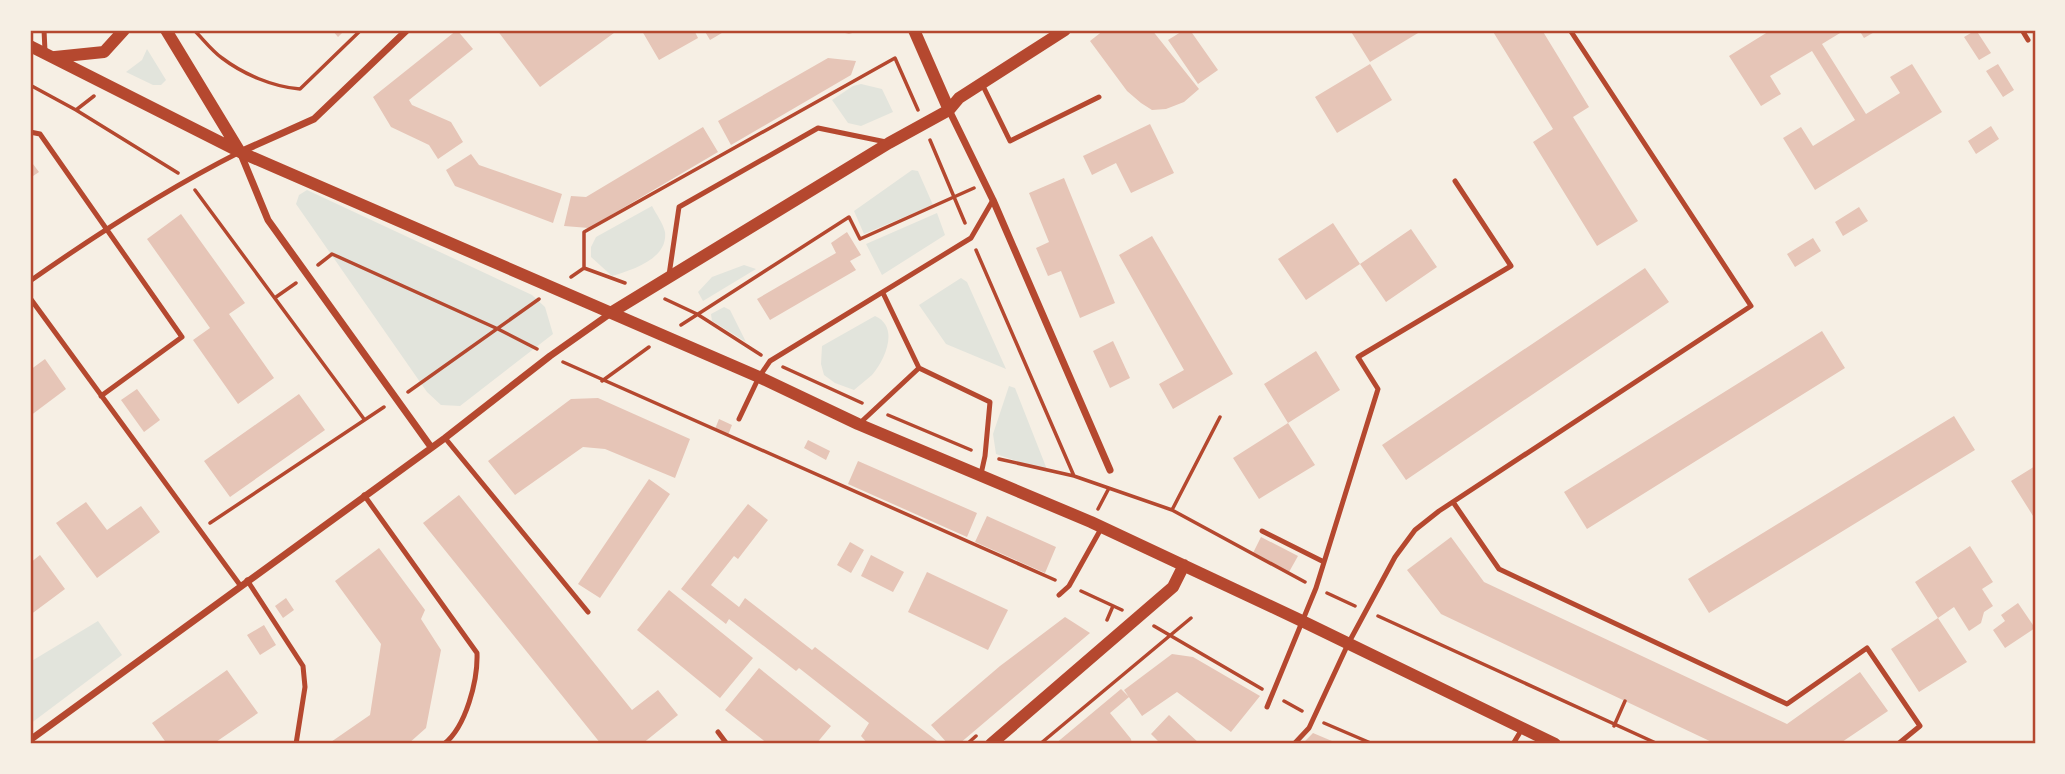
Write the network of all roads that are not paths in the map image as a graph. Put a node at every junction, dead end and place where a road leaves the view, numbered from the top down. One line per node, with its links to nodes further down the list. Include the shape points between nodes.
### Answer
1 (44, 30): 11 (lane)
2 (124, 30): 11 (street, via 104,52)
3 (166, 30): 17 (street)
4 (407, 30): 17 (street, via 314,119)
5 (914, 30): 14 (street)
6 (1065, 30): 12 (street)
7 (1570, 30): 36 (lane, via 1751,306)
8 (2022, 30): 9 (lane)
9 (2028, 40)
10 (30, 46): 11 (street)
11 (50, 55): 17 (street)
12 (982, 84): 13 (lane, via 1010,141); 14 (street)
13 (1099, 97)
14 (949, 110): 16 (street); 19 (street)
15 (30, 132): 20 (lane, via 40,134)
16 (889, 143): 21 (street); 21 (lane, via 818,128 679,207)
17 (240, 152): 20 (lane); 25 (street); 32 (street, via 268,220)
18 (1455, 181): 39 (lane, via 1511,266 1358,357 1378,388)
19 (993, 200): 23 (lane, via 971,238); 33 (street)
20 (107, 228): 22 (lane); 28 (lane, via 182,337)
21 (669, 277): 25 (street)
22 (30, 282)
23 (883, 293): 26 (lane); 27 (lane, via 770,360)
24 (30, 298): 28 (lane)
25 (612, 313): 27 (street); 31 (street)
26 (919, 368): 30 (lane); 34 (lane, via 990,402)
27 (759, 377): 29 (lane); 30 (street)
28 (102, 396): 41 (lane, via 199,530)
29 (739, 419)
30 (858, 424): 34 (street)
31 (445, 438): 32 (street); 43 (lane)
32 (431, 447): 35 (street)
33 (1110, 470)
34 (981, 474): 37 (street)
35 (364, 495): 41 (street); 51 (lane, via 477,653 478,668 462,721)
36 (1453, 502): 45 (lane, via 1415,530 1395,557); 57 (lane, via 1499,569 1787,704 1867,648 1920,726)
37 (1102, 527): 40 (street); 42 (lane, via 1069,586)
38 (1262, 531): 39 (lane)
39 (1324, 562): 44 (lane)
40 (1184, 565): 44 (street); 53 (street, via 1173,587)
41 (244, 583): 49 (street); 50 (lane, via 303,666 305,687)
42 (1059, 595)
43 (587, 612)
44 (1302, 621): 45 (street); 46 (lane)
45 (1348, 644): 47 (street); 54 (lane, via 1314,719)
46 (1267, 708)
47 (1521, 729): 55 (lane); 56 (street)
48 (718, 732): 52 (lane)
49 (30, 740)
50 (296, 744)
51 (444, 744)
52 (727, 744)
53 (991, 744)
54 (1294, 744)
55 (1513, 744)
56 (1555, 744)
57 (1898, 744)

